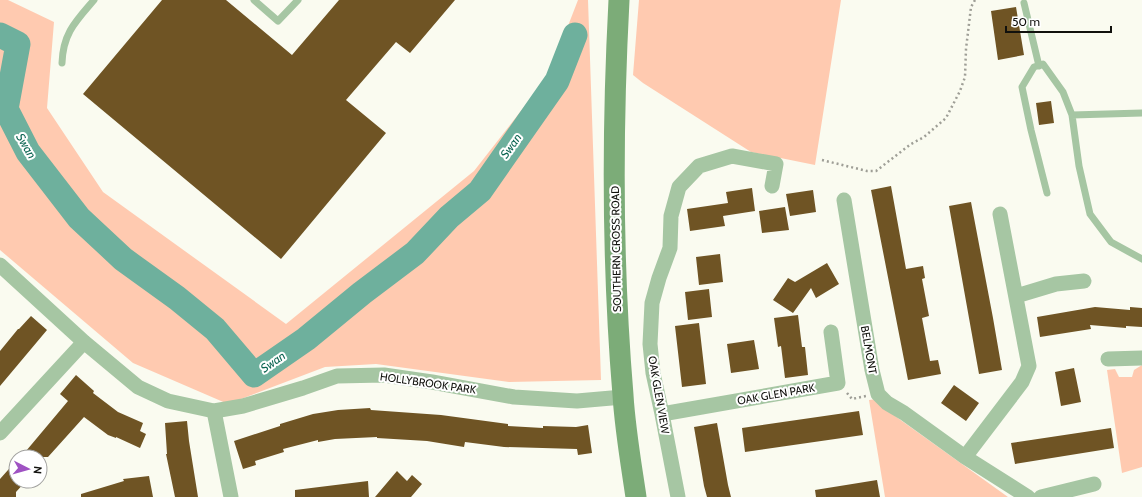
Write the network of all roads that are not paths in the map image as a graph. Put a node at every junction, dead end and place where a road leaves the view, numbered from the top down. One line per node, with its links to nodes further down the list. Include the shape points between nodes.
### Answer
1 (94, 0): 6 (lane, via 71,28 62,52)
2 (254, 0): 3 (lane, via 278,21)
3 (298, 0)
4 (619, 0): 22 (main road, SOUTHERN CROSS ROAD, via 614,137 616,288)
5 (1024, 3): 7 (lane)
6 (62, 63)
7 (1039, 66): 9 (lane, via 1043,64 1063,92); 11 (lane, via 1034,67 1022,87)
8 (1142, 113): 9 (lane)
9 (1072, 115): 14 (lane, via 1079,166 1090,214 1111,242)
10 (772, 186): 24 (street, OAK GLEN VIEW, via 776,164 732,156 699,166 679,187 671,216 670,248 652,303 650,344)
11 (1047, 193)
12 (844, 200): 26 (street, BELMONT, via 878,394)
13 (1000, 214): 17 (street)
14 (1142, 259)
15 (0, 265): 19 (street, HOLLYBROOK PARK)
16 (1084, 281): 17 (street, via 1056,284)
17 (1016, 296): 26 (street, via 1029,366 1022,382)
18 (831, 332): 24 (street, OAK GLEN PARK, via 838,383)
19 (84, 342): 23 (street, HOLLYBROOK PARK, via 138,387 168,401); 25 (street)
20 (1142, 358): 21 (street)
21 (1108, 359)
22 (623, 397): 23 (street, HOLLYBROOK PARK, via 577,401 514,397 384,376 337,376 243,406); 29 (main road, SOUTHERN CROSS ROAD)
23 (214, 411): 28 (street)
24 (662, 414): 30 (street, OAK GLEN VIEW)
25 (0, 433)
26 (965, 457): 31 (street)
27 (1094, 484): 32 (street)
28 (231, 497)
29 (636, 497)
30 (678, 497)
31 (1028, 497)
32 (1041, 497)

